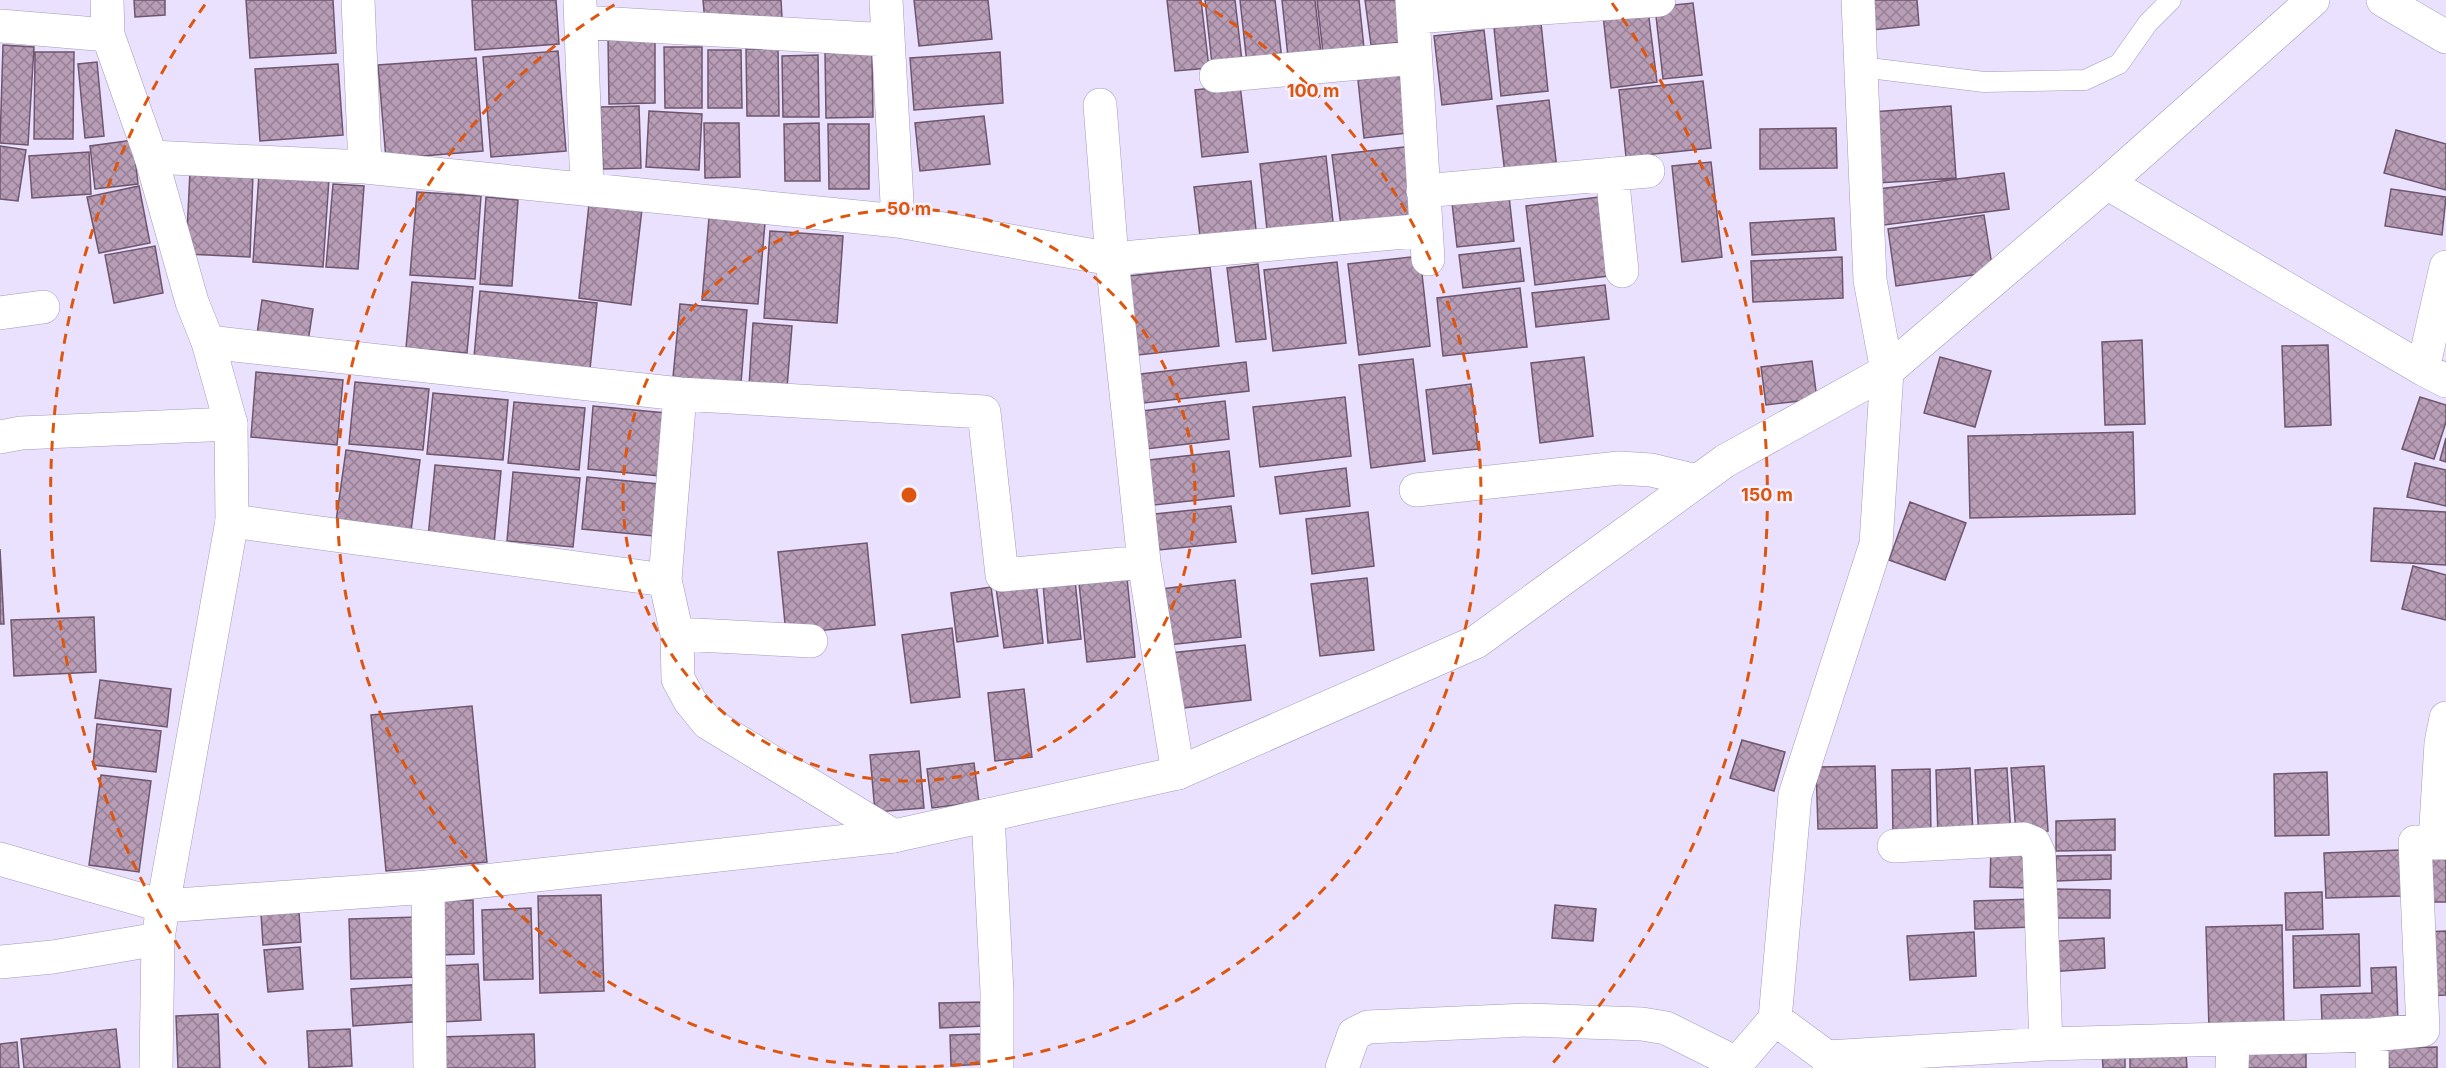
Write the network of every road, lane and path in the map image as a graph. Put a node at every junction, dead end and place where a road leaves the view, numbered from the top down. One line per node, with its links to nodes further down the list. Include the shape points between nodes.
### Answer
1 (107, 0): 12 (street)
2 (358, 0): 20 (street)
3 (886, 0): 14 (street)
4 (1659, 0): 9 (street)
5 (1858, 0): 16 (street)
6 (2171, 0): 16 (lane, via 2119,64 2085,80 1984,82)
7 (2383, 0): 13 (street)
8 (2300, 3): 23 (street)
9 (1413, 8): 15 (street)
10 (581, 11): 14 (street); 24 (street)
11 (0, 26): 12 (street)
12 (108, 35): 19 (street)
13 (2446, 37)
14 (888, 40): 26 (street)
15 (1415, 58): 17 (street); 25 (street)
16 (1861, 67): 33 (street, via 1870,280)
17 (1216, 76)
18 (1100, 105): 27 (street)
19 (151, 157): 20 (street); 32 (street, via 192,302)
20 (365, 167): 24 (street)
21 (1648, 171): 22 (street)
22 (1612, 174): 25 (street); 29 (street)
23 (2107, 183): 33 (street); 34 (street)
24 (587, 189): 26 (street)
25 (1423, 191): 27 (street, via 1427,245)
26 (898, 221): 27 (street)
27 (1112, 259): 41 (street)
28 (2446, 267): 34 (street)
29 (1622, 271)
30 (43, 307): 31 (street)
31 (0, 313)
32 (208, 342): 35 (street); 36 (street)
33 (1887, 371): 38 (street, via 1725,461); 56 (street, via 1876,544 1795,795)
34 (2434, 375)
35 (680, 394): 41 (street, via 984,412 1002,575); 42 (street)
36 (231, 424): 37 (street); 40 (street)
37 (0, 437)
38 (1697, 481): 39 (street, via 1651,470 1619,468); 46 (street, via 1476,642)
39 (1416, 490)
40 (232, 521): 42 (street); 53 (street)
41 (1144, 562): 46 (street)
42 (665, 580): 43 (street)
43 (677, 634): 44 (street); 48 (street, via 678,679 708,723)
44 (811, 641)
45 (2446, 718): 49 (street, via 2441,743)
46 (1178, 773): 47 (street)
47 (988, 815): 48 (street); 65 (street)
48 (894, 836): 52 (street)
49 (2440, 842): 57 (street, via 2415,842)
50 (1894, 846): 59 (street, via 2024,839 2034,843 2039,854)
51 (0, 858): 53 (street)
52 (428, 887): 53 (street); 64 (street)
53 (163, 906): 54 (street)
54 (158, 939): 55 (street); 63 (street)
55 (0, 962)
56 (1775, 1019): 61 (street); 62 (street)
57 (2435, 1026): 58 (street)
58 (2372, 1035): 60 (street); 67 (street)
59 (2046, 1044): 60 (street); 61 (street)
60 (2232, 1053)
61 (1829, 1063)
62 (1734, 1065): 66 (street, via 1666,1029 1642,1024 1528,1020 1368,1027 1354,1034)
63 (156, 1068)
64 (430, 1068)
65 (997, 1068)
66 (1342, 1068)
67 (2372, 1068)

